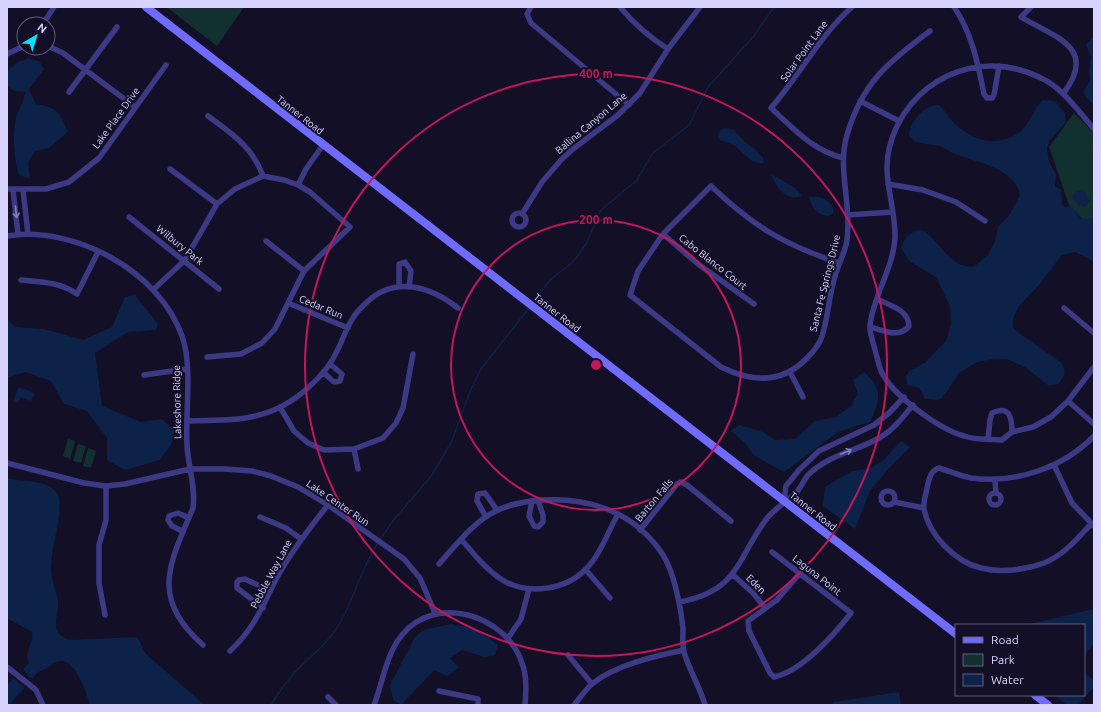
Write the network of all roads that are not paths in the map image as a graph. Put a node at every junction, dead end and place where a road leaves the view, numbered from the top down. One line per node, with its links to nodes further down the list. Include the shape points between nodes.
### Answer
1 (54, 7): 9 (street)
2 (146, 7): 28 (main road, Tanner Road)
3 (620, 7): 13 (street, via 650,38)
4 (700, 7): 13 (street, Ballina Canyon Lane)
5 (852, 7): 29 (street, Solar Point Lane, via 825,35 771,108 806,140 824,152)
6 (954, 7): 17 (street, via 966,28)
7 (1031, 7): 21 (street, via 1021,17 1064,40 1074,55 1076,70)
8 (529, 9): 23 (street, via 528,17 531,23)
9 (48, 16)
10 (117, 27): 19 (street)
11 (930, 31): 22 (street, Santa Fe Springs Drive, via 881,70)
12 (16, 49): 15 (street)
13 (668, 49): 23 (street, Ballina Canyon Lane, via 647,83)
14 (56, 50): 19 (street)
15 (7, 54)
16 (166, 65): 24 (street, Lake Place Drive)
17 (979, 66): 18 (street); 18 (street, via 984,94 987,98 992,98); 26 (street, via 961,70 933,84 912,103)
18 (999, 66): 21 (street, via 1028,72 1042,78)
19 (85, 69): 20 (street); 24 (street)
20 (69, 92)
21 (1063, 94): 27 (street)
22 (860, 101): 26 (street); 29 (street, Santa Fe Springs Drive, via 847,136)
23 (629, 105): 39 (street, Ballina Canyon Lane, via 561,160 542,182)
24 (135, 107): 36 (street, Lake Place Drive, via 98,158 69,182 46,189)
25 (208, 116): 31 (street, via 243,143 258,161)
26 (899, 121): 32 (street, via 889,150)
27 (1094, 129)
28 (323, 145): 33 (street); 91 (main road, Tanner Road)
29 (843, 158): 40 (street, Santa Fe Springs Drive)
30 (170, 169): 37 (street)
31 (263, 176): 33 (street); 37 (street, via 235,189)
32 (888, 184): 38 (street); 42 (street, via 923,190 956,202)
33 (298, 185): 51 (street, via 310,192 350,227)
34 (7, 189): 35 (street, Lake Place Drive)
35 (14, 190): 36 (street, Lake Place Drive); 43 (street, one-way to 43)
36 (23, 190): 44 (street)
37 (217, 204): 49 (street)
38 (892, 212): 40 (street); 57 (street, via 895,236 893,256)
39 (522, 214)
40 (848, 215): 50 (street, Santa Fe Springs Drive, via 847,240)
41 (129, 216): 49 (street, Wilbury Park)
42 (985, 221)
43 (18, 234): 44 (street, Lakeshore Ridge); 46 (street, Lakeshore Ridge)
44 (28, 234): 48 (street, Lakeshore Ridge, via 79,243)
45 (663, 234): 50 (street, via 711,186 748,219 768,232 808,252); 59 (street, Cabo Blanco Court, via 698,264); 71 (street, Santa Fe Springs Drive, via 638,272 630,295 722,367 738,375 763,378)
46 (7, 236)
47 (266, 241): 51 (street)
48 (98, 252): 52 (street, via 77,294 56,283); 56 (street, Lakeshore Ridge, via 117,261)
49 (185, 260): 55 (street, Wilbury Park); 56 (street)
50 (839, 263): 71 (street, Santa Fe Springs Drive, via 819,344 802,364)
51 (304, 271): 58 (street)
52 (21, 280)
53 (399, 286): 54 (street); 54 (street, via 399,264 405,262 411,271); 63 (street, via 373,297 353,316)
54 (409, 287): 60 (street, via 434,293)
55 (219, 288)
56 (154, 289): 69 (street, Lakeshore Ridge, via 170,311 182,336)
57 (876, 300): 62 (street); 62 (street, via 902,312 908,318 909,326 904,332 896,334)
58 (288, 303): 63 (street, Cedar Run); 66 (street, via 274,329 262,343 241,354)
59 (754, 304)
60 (458, 308)
61 (1064, 308): 64 (street)
62 (870, 327): 74 (street, via 882,372 891,386)
63 (348, 328): 67 (street)
64 (1094, 333)
65 (413, 354): 83 (street, via 403,408 396,423 384,438)
66 (207, 357)
67 (330, 364): 70 (street); 70 (street, via 342,374 340,381 334,382)
68 (1094, 367): 75 (street)
69 (187, 369): 72 (street); 78 (street, Lakeshore Ridge)
70 (323, 372): 77 (street, via 309,387)
71 (790, 372): 73 (street)
72 (144, 375)
73 (803, 397)
74 (904, 397): 76 (street); 91 (street, via 874,425 819,452 786,486)
75 (1068, 401): 79 (street); 80 (street, via 1051,417 1033,427)
76 (913, 405): 82 (street, via 964,437); 91 (street, one-way to 76, via 796,493 808,476 824,463 881,437 899,423)
77 (280, 407): 78 (street, via 249,418); 83 (street, via 294,431 308,443 324,450)
78 (187, 421): 87 (street, Lakeshore Ridge, via 186,446)
79 (1094, 424)
80 (1012, 432): 82 (street, via 1002,440); 82 (street, via 1012,418 1007,412 1000,410 992,413)
81 (1094, 436): 85 (street, via 1080,449)
82 (988, 439)
83 (354, 449): 86 (street)
84 (7, 463): 89 (street, Lake Center Run, via 84,483)
85 (1054, 465): 88 (street); 101 (street, via 1072,503)
86 (358, 469)
87 (190, 470): 89 (street, Lake Center Run); 93 (street, Lake Center Run, via 225,468 252,471 298,487); 99 (street, Lakeshore Ridge, via 194,501)
88 (995, 480): 90 (street); 94 (street, via 970,478 939,468 930,474)
89 (106, 486): 118 (street, via 106,520 100,545 99,583)
90 (996, 493)
91 (784, 501): 110 (street, via 768,517); 119 (main road, Tanner Road)
92 (894, 502): 94 (street)
93 (328, 505): 104 (street, Pebble Way Lane); 117 (street, Lake Center Run, via 404,559 420,578)
94 (924, 508): 101 (street, via 933,532 947,548 967,563 999,571 1043,563 1067,549)
95 (497, 510): 96 (street, via 535,501 576,500); 98 (street); 98 (street, via 485,494 478,494 477,501)
96 (618, 514): 102 (street); 108 (street)
97 (260, 517): 104 (street, via 286,528)
98 (486, 517): 105 (street)
99 (189, 518): 103 (street, Lakeshore Ridge); 103 (street, via 178,513 169,516 170,523)
100 (731, 521): 102 (street, Barton Falls, via 687,484 681,482)
101 (1092, 525)
102 (640, 530): 114 (street, via 664,556)
103 (182, 531): 121 (street, Lakeshore Ridge, via 170,567 170,592 177,615)
104 (301, 538): 112 (street, Pebble Way Lane)
105 (461, 539): 107 (street); 111 (street, via 493,573 505,581)
106 (772, 552): 109 (street, Laguna Point)
107 (439, 564)
108 (586, 570): 111 (street, via 559,586); 113 (street)
109 (800, 573): 116 (street, via 777,600); 116 (street, Laguna Point, via 851,613 815,653 774,677 749,631 748,621)
110 (732, 574): 114 (street, via 716,589 705,595); 116 (street, Eden)
111 (529, 588): 120 (street, via 521,619)
112 (270, 591): 115 (street, Pebble Way Lane); 115 (street, via 245,579 237,582 237,588)
113 (610, 598)
114 (680, 602): 122 (street)
115 (263, 608): 123 (street, Pebble Way Lane, via 250,629)
116 (765, 608)
117 (435, 613): 120 (street, via 467,614 482,620); 132 (street, via 416,622 396,642)
118 (105, 615)
119 (955, 633)
120 (508, 638): 134 (street, via 526,676)
121 (203, 645)
122 (684, 650): 126 (street, via 620,669); 136 (street)
123 (230, 651)
124 (568, 656): 126 (street)
125 (7, 667): 130 (street, via 36,690)
126 (592, 684): 135 (street)
127 (439, 691): 133 (street, via 478,698)
128 (1036, 696): 137 (main road)
129 (328, 697): 131 (street)
130 (43, 705)
131 (336, 705)
132 (374, 705)
133 (478, 705)
134 (526, 705)
135 (574, 705)
136 (705, 705)
137 (1048, 705)

